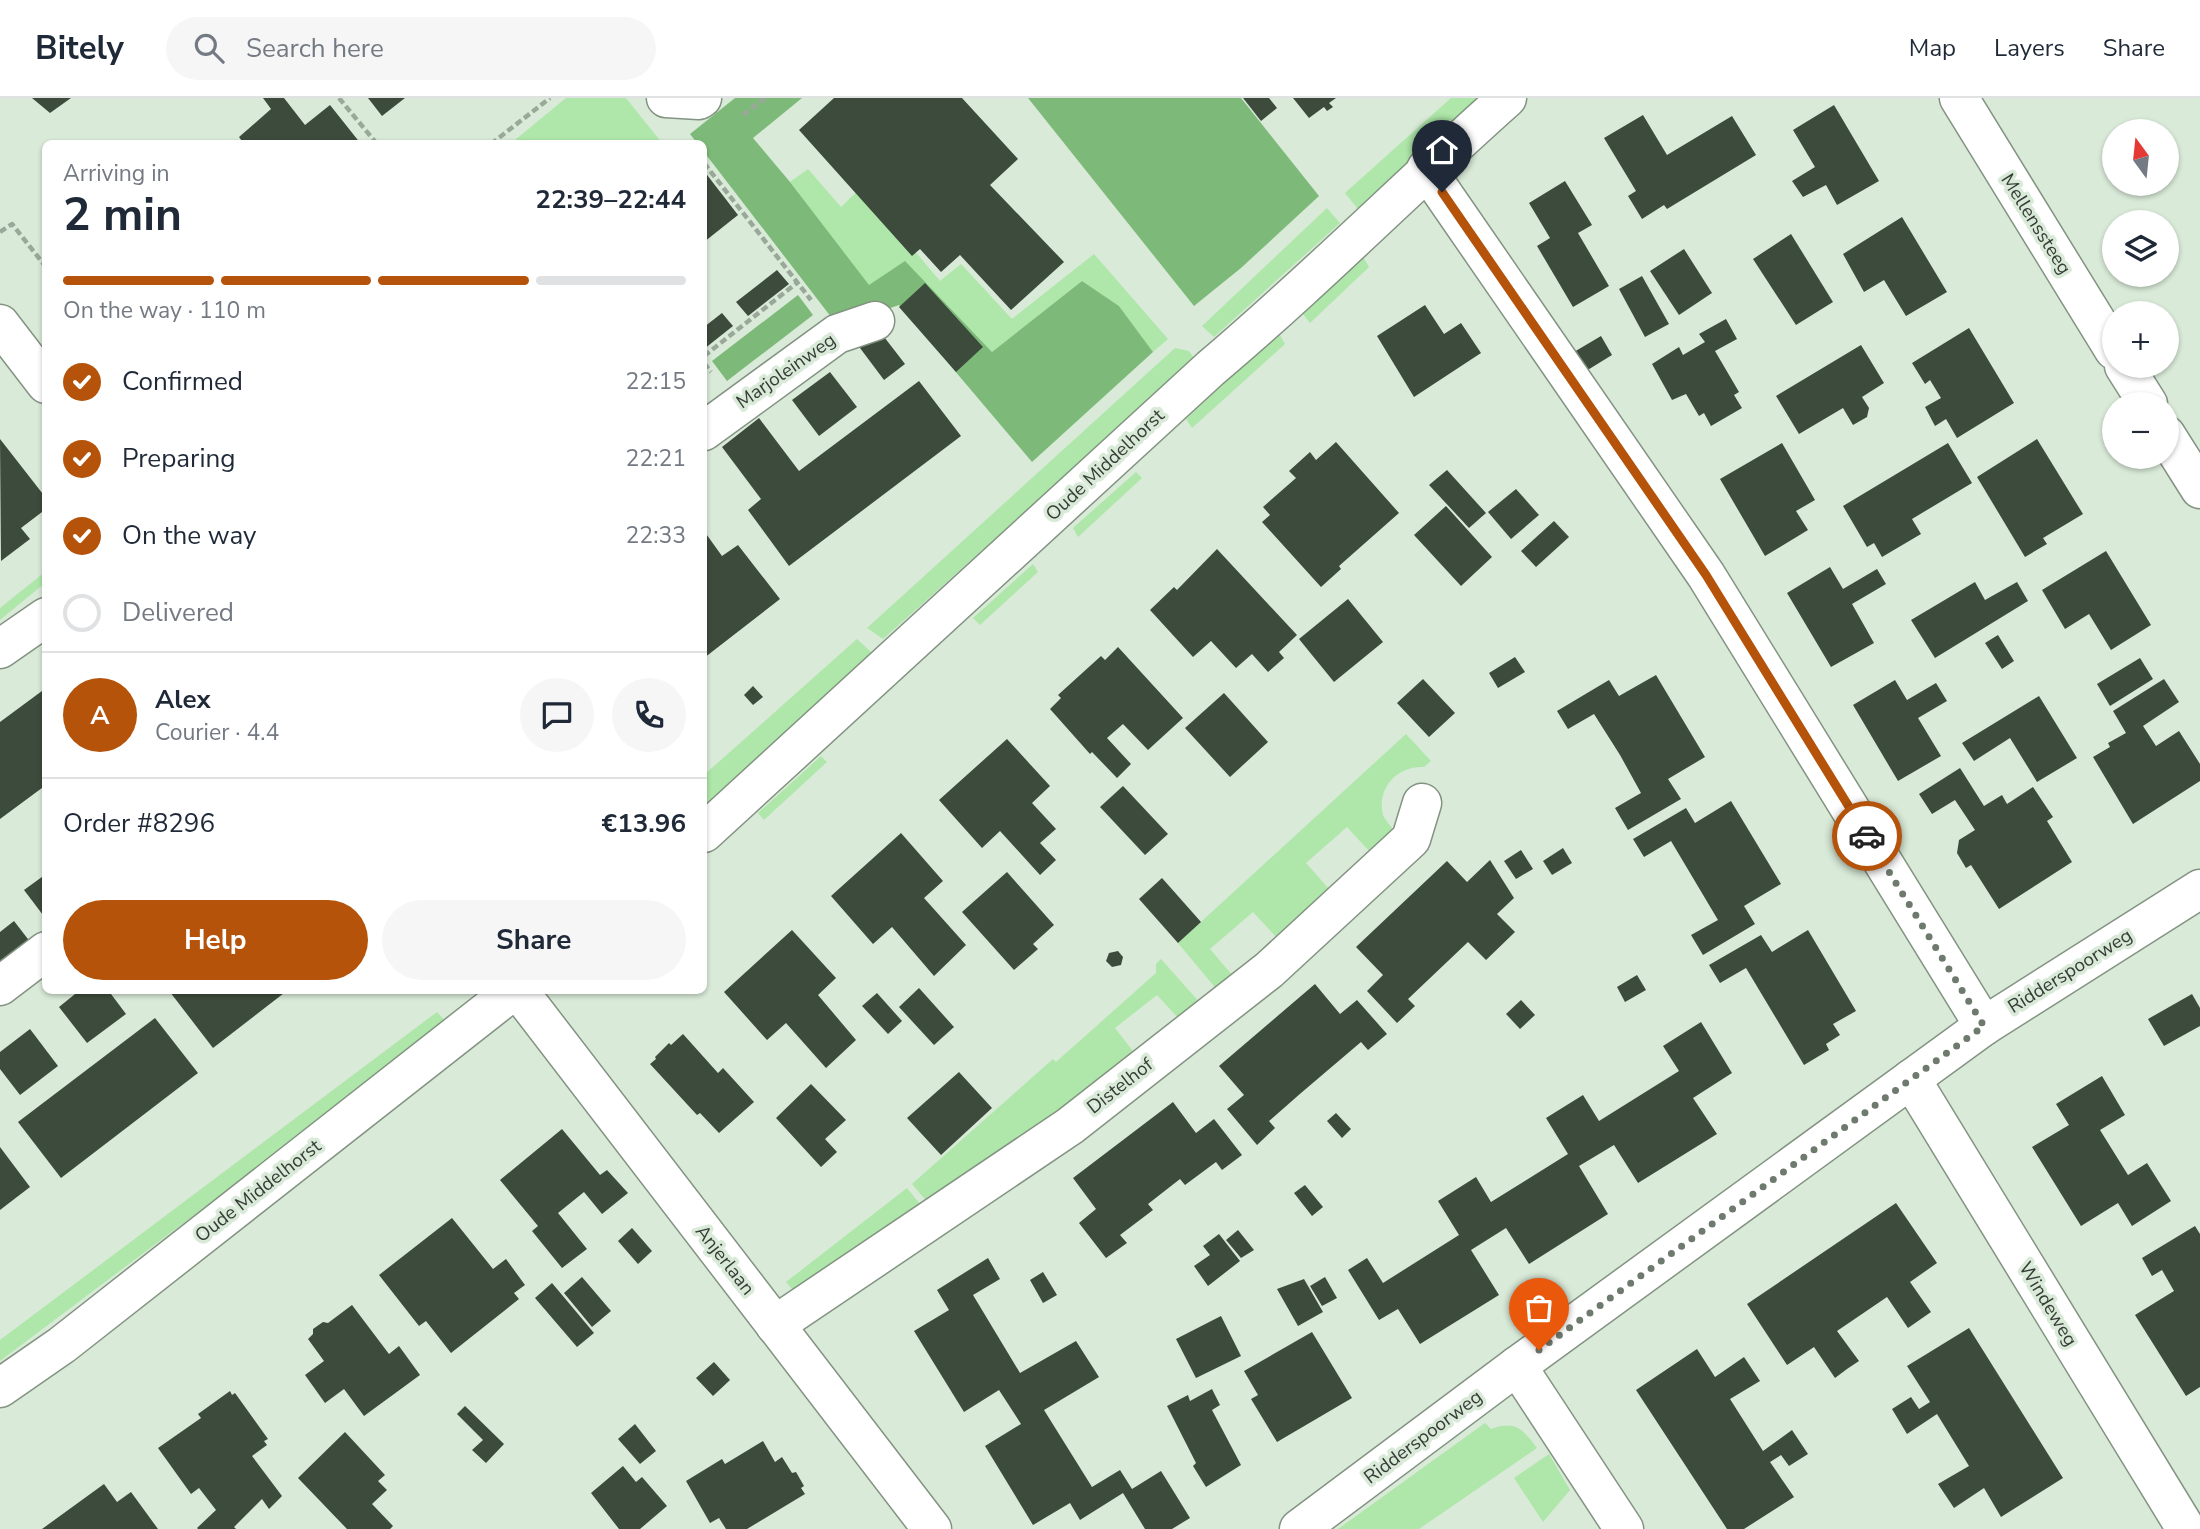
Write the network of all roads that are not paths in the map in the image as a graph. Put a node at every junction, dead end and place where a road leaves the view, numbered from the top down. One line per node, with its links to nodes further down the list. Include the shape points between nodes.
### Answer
1 (666, 98): 2 (street)
2 (702, 98)
3 (1507, 98): 5 (street, Oude Middelhorst)
4 (1959, 98): 8 (street, Mellenssteeg)
5 (1426, 169): 16 (street, Oude Middelhorst, via 1278,312 1210,368); 22 (street, via 1706,575)
6 (875, 321): 10 (street, Marjoleinweg, via 837,334)
7 (0, 324): 9 (street)
8 (2102, 330)
9 (42, 379)
10 (707, 429)
11 (2179, 456): 12 (street)
12 (2200, 489)
13 (42, 620): 14 (street)
14 (0, 649)
15 (1422, 803): 24 (street, Distelhof, via 1410,839 1269,970 1070,1126)
16 (707, 830)
17 (2200, 889): 22 (street, Ridderspoorweg)
18 (42, 954): 19 (street)
19 (0, 986)
20 (511, 994): 26 (street, Oude Middelhorst, via 62,1345)
21 (519, 994): 24 (street, Anjerlaan)
22 (1984, 1026): 23 (street, Ridderspoorweg)
23 (1911, 1079): 25 (street, Ridderspoorweg); 27 (street, Windeweg)
24 (775, 1325): 28 (street, Anjerlaan)
25 (1517, 1366): 29 (street, Ridderspoorweg); 30 (street)
26 (0, 1388)
27 (2181, 1521)
28 (932, 1529)
29 (1300, 1529)
30 (1624, 1529)

